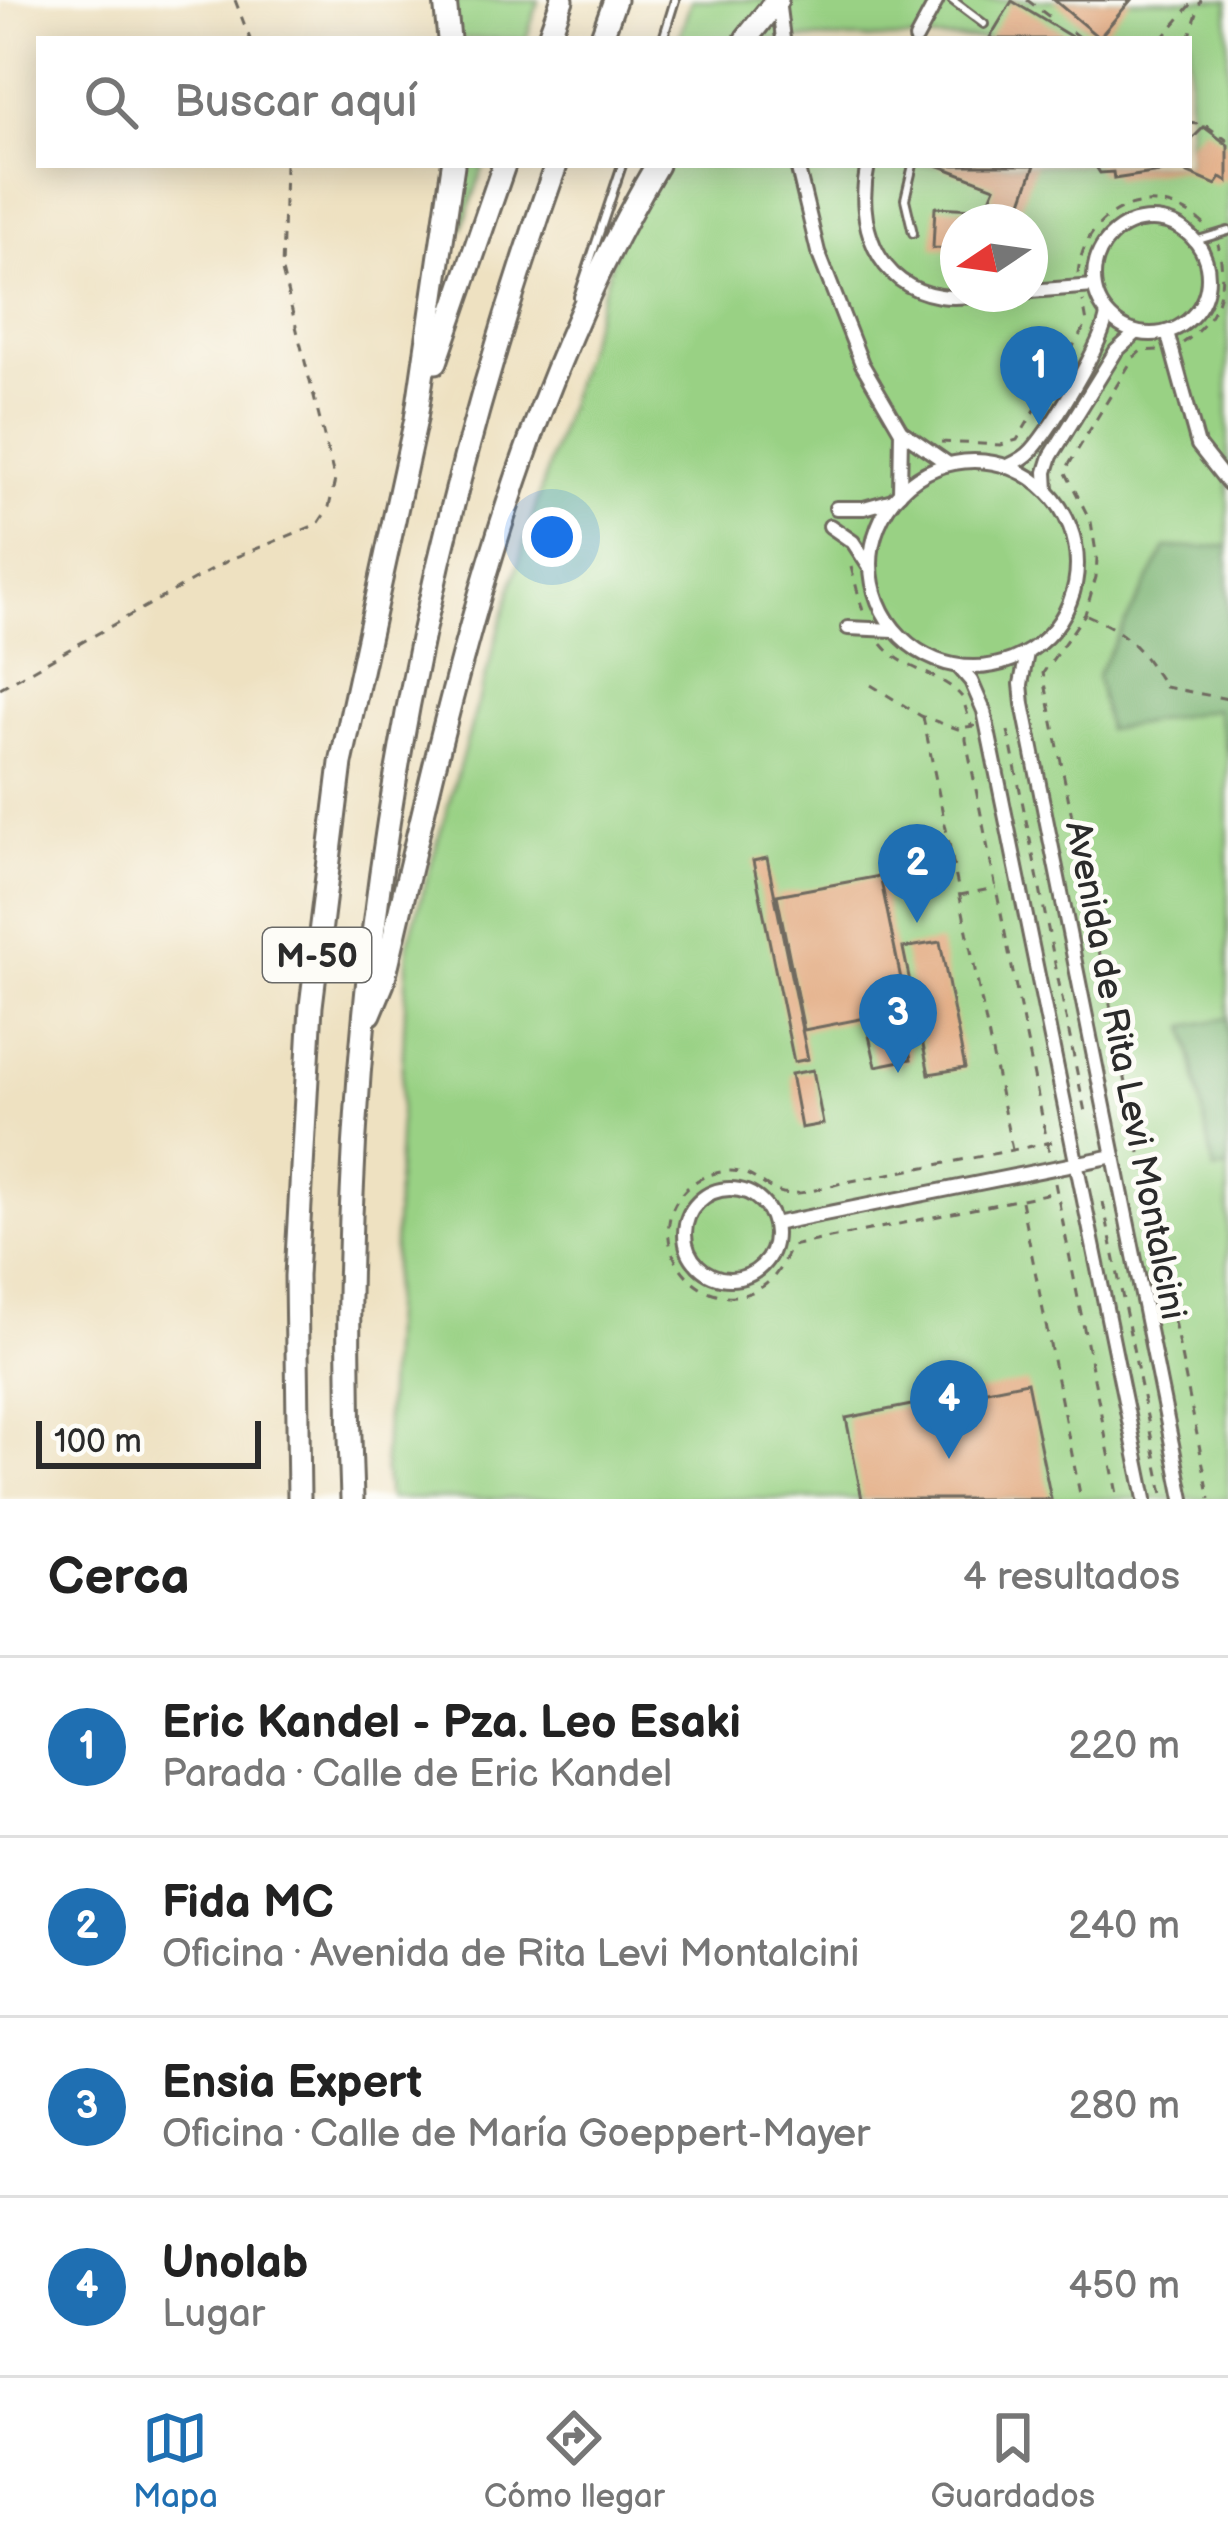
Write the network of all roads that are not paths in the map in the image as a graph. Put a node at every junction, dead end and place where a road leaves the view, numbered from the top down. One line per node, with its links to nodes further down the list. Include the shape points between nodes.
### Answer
1 (445, 0): 9 (highway)
2 (562, 0): 10 (highway)
3 (615, 0): 11 (highway)
4 (676, 0): 12 (lane)
5 (778, 0): 13 (highway); 14 (street)
6 (937, 0): 15 (street)
7 (952, 0): 8 (lane)
8 (984, 24)
9 (449, 36)
10 (549, 36)
11 (602, 36)
12 (664, 36)
13 (748, 36)
14 (783, 36)
15 (918, 36)
16 (453, 168): 33 (highway)
17 (503, 168): 33 (highway, M-50)
18 (555, 168): 48 (highway, M-50, via 505,309 447,519 397,753)
19 (621, 168): 35 (lane)
20 (655, 168): 35 (highway, via 599,275)
21 (798, 168): 34 (street, via 839,312)
22 (868, 168): 29 (street, via 862,212 875,252 904,283)
23 (912, 168): 25 (lane, via 905,200)
24 (1228, 232): 26 (lane)
25 (913, 233)
26 (1195, 241): 27 (street, via 1168,222 1129,224 1102,245); 31 (street, via 1208,273 1205,296 1189,320)
27 (1094, 286): 28 (street); 30 (street)
28 (1048, 290)
29 (940, 296)
30 (1107, 314): 32 (street); 37 (street, via 1101,338 1042,435)
31 (1167, 332): 32 (street); 38 (street, via 1198,445)
32 (1136, 333): 39 (street, via 1116,351 1051,456)
33 (416, 419): 52 (highway, M-50, via 341,763 311,1006 296,1276)
34 (901, 431): 36 (street); 40 (street)
35 (524, 459): 48 (highway, via 436,754 383,983)
36 (947, 464): 37 (street); 40 (street)
37 (1008, 466): 39 (street)
38 (1228, 483)
39 (1047, 491): 46 (street, via 1075,542 1076,584 1061,620)
40 (896, 496): 41 (street); 43 (street, via 876,532)
41 (836, 508)
42 (830, 526): 43 (street)
43 (871, 569): 45 (street)
44 (848, 628): 45 (street)
45 (894, 630): 47 (street, via 921,653)
46 (1027, 653): 47 (street, via 997,665); 49 (street, Avenida de Rita Levi Montalcini, via 1023,704)
47 (958, 666): 50 (street, Avenida de Rita Levi Montalcini, via 988,729)
48 (363, 1031): 53 (highway, M-50, via 350,1207)
49 (1114, 1156): 50 (street); 55 (street, Avenida de Rita Levi Montalcini)
50 (1076, 1164): 51 (street); 54 (street, Avenida de Rita Levi Montalcini)
51 (774, 1224): 51 (street, via 754,1196 720,1190 692,1210 686,1244 706,1272 740,1278 768,1258)
52 (299, 1499)
53 (352, 1499)
54 (1145, 1499)
55 (1183, 1499)

